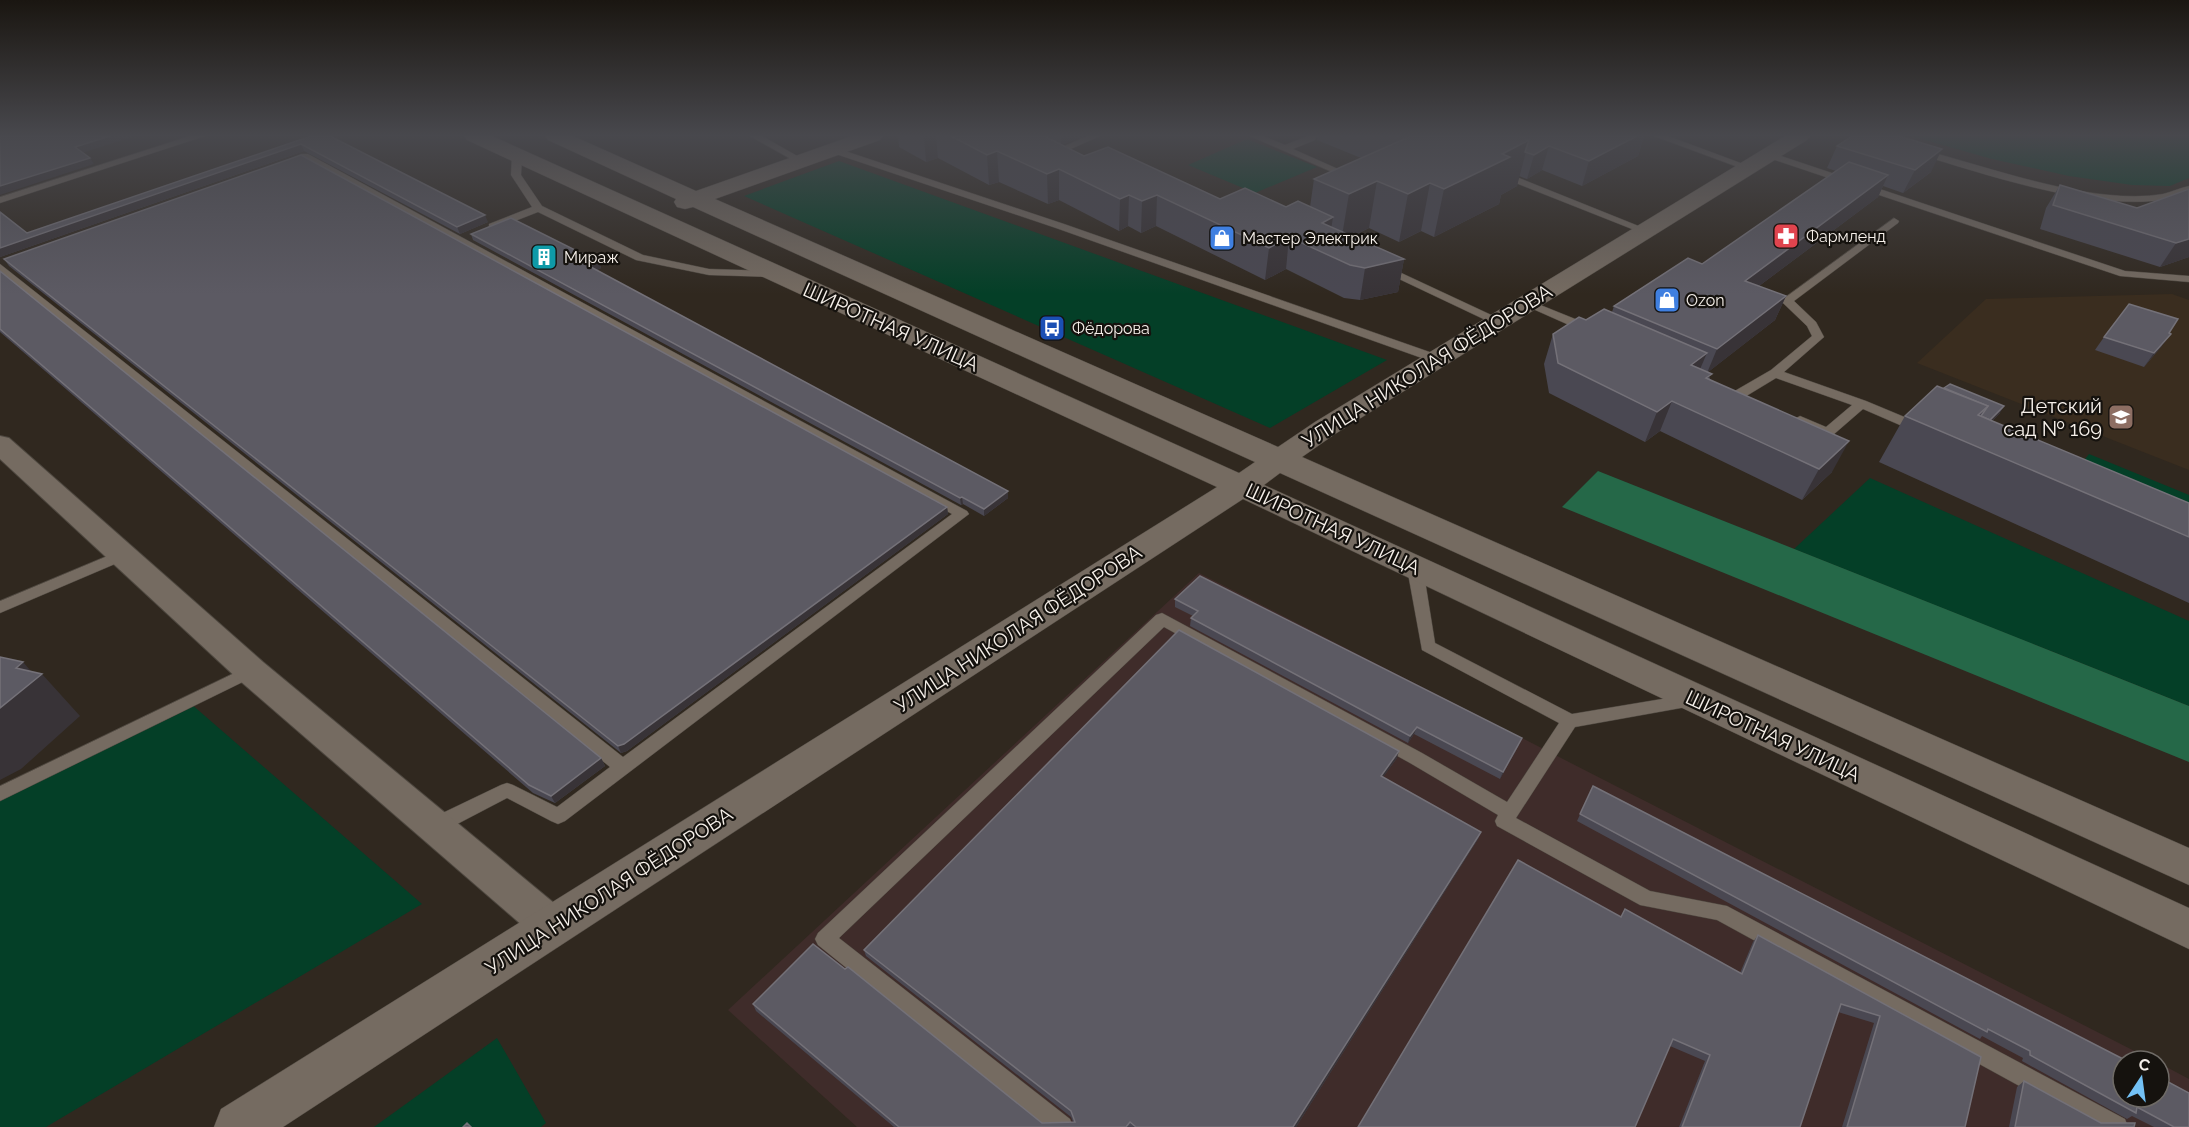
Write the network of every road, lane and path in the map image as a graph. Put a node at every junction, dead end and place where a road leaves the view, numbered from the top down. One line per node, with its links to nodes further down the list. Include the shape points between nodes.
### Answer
1 (36, 189): 14 (lane)
2 (372, 189): 19 (lane)
3 (525, 189): 15 (lane)
4 (588, 189): 16 (main road, ШИРОТНАЯ УЛИЦА)
5 (672, 189): 13 (main road, ШИРОТНАЯ УЛИЦА)
6 (724, 189): 13 (main road)
7 (948, 189): 27 (lane)
8 (1538, 189): 18 (lane)
9 (1715, 189): 18 (main road, УЛИЦА НИКОЛАЯ ФЁДОРОВА)
10 (1870, 189): 23 (lane, via 2124,273)
11 (2051, 189): 12 (lane, via 2143,199)
12 (2187, 193)
13 (695, 199): 16 (main road); 34 (main road, ШИРОТНАЯ УЛИЦА)
14 (0, 200)
15 (538, 208): 19 (lane); 22 (lane, via 640,258 709,272)
16 (648, 216): 22 (main road, ШИРОТНАЯ УЛИЦА)
17 (1894, 221): 28 (lane, via 1787,301 1812,324 1818,337)
18 (1646, 231): 24 (main road, УЛИЦА НИКОЛАЯ ФЁДОРОВА)
19 (470, 236): 42 (lane, via 962,514)
20 (4, 263): 42 (lane)
21 (1376, 264): 25 (lane)
22 (776, 274): 35 (main road, ШИРОТНАЯ УЛИЦА)
23 (2189, 279)
24 (1528, 303): 25 (main road, УЛИЦА НИКОЛАЯ ФЁДОРОВА); 26 (lane)
25 (1498, 322): 27 (main road, УЛИЦА НИКОЛАЯ ФЁДОРОВА)
26 (1603, 335)
27 (1437, 359): 34 (main road, УЛИЦА НИКОЛАЯ ФЁДОРОВА)
28 (1775, 373): 29 (lane, via 1733,393); 30 (lane)
29 (1758, 403)
30 (1861, 404): 31 (lane, via 1828,432); 32 (lane)
31 (1788, 416)
32 (1938, 436)
33 (1, 445): 36 (street)
34 (1278, 459): 35 (main road, УЛИЦА НИКОЛАЯ ФЁДОРОВА); 46 (main road, ШИРОТНАЯ УЛИЦА)
35 (1242, 486): 37 (main road, ШИРОТНАЯ УЛИЦА); 47 (main road, УЛИЦА НИКОЛАЯ ФЁДОРОВА)
36 (124, 554): 38 (lane); 39 (street)
37 (1415, 568): 40 (main road, ШИРОТНАЯ УЛИЦА); 41 (lane, via 1428,646)
38 (0, 608)
39 (251, 670): 43 (lane); 45 (street)
40 (1695, 700): 41 (lane); 48 (main road, ШИРОТНАЯ УЛИЦА)
41 (1570, 721): 44 (lane)
42 (624, 768): 45 (lane, via 558,816 507,790)
43 (0, 794)
44 (1509, 812): 50 (lane, via 1162,620 825,939); 51 (lane, via 1504,821 1647,898 1720,912)
45 (434, 826): 47 (street)
46 (2189, 867)
47 (552, 926): 49 (main road, УЛИЦА НИКОЛАЯ ФЁДОРОВА)
48 (2189, 929)
49 (239, 1127)
50 (1062, 1127)
51 (2117, 1127)

